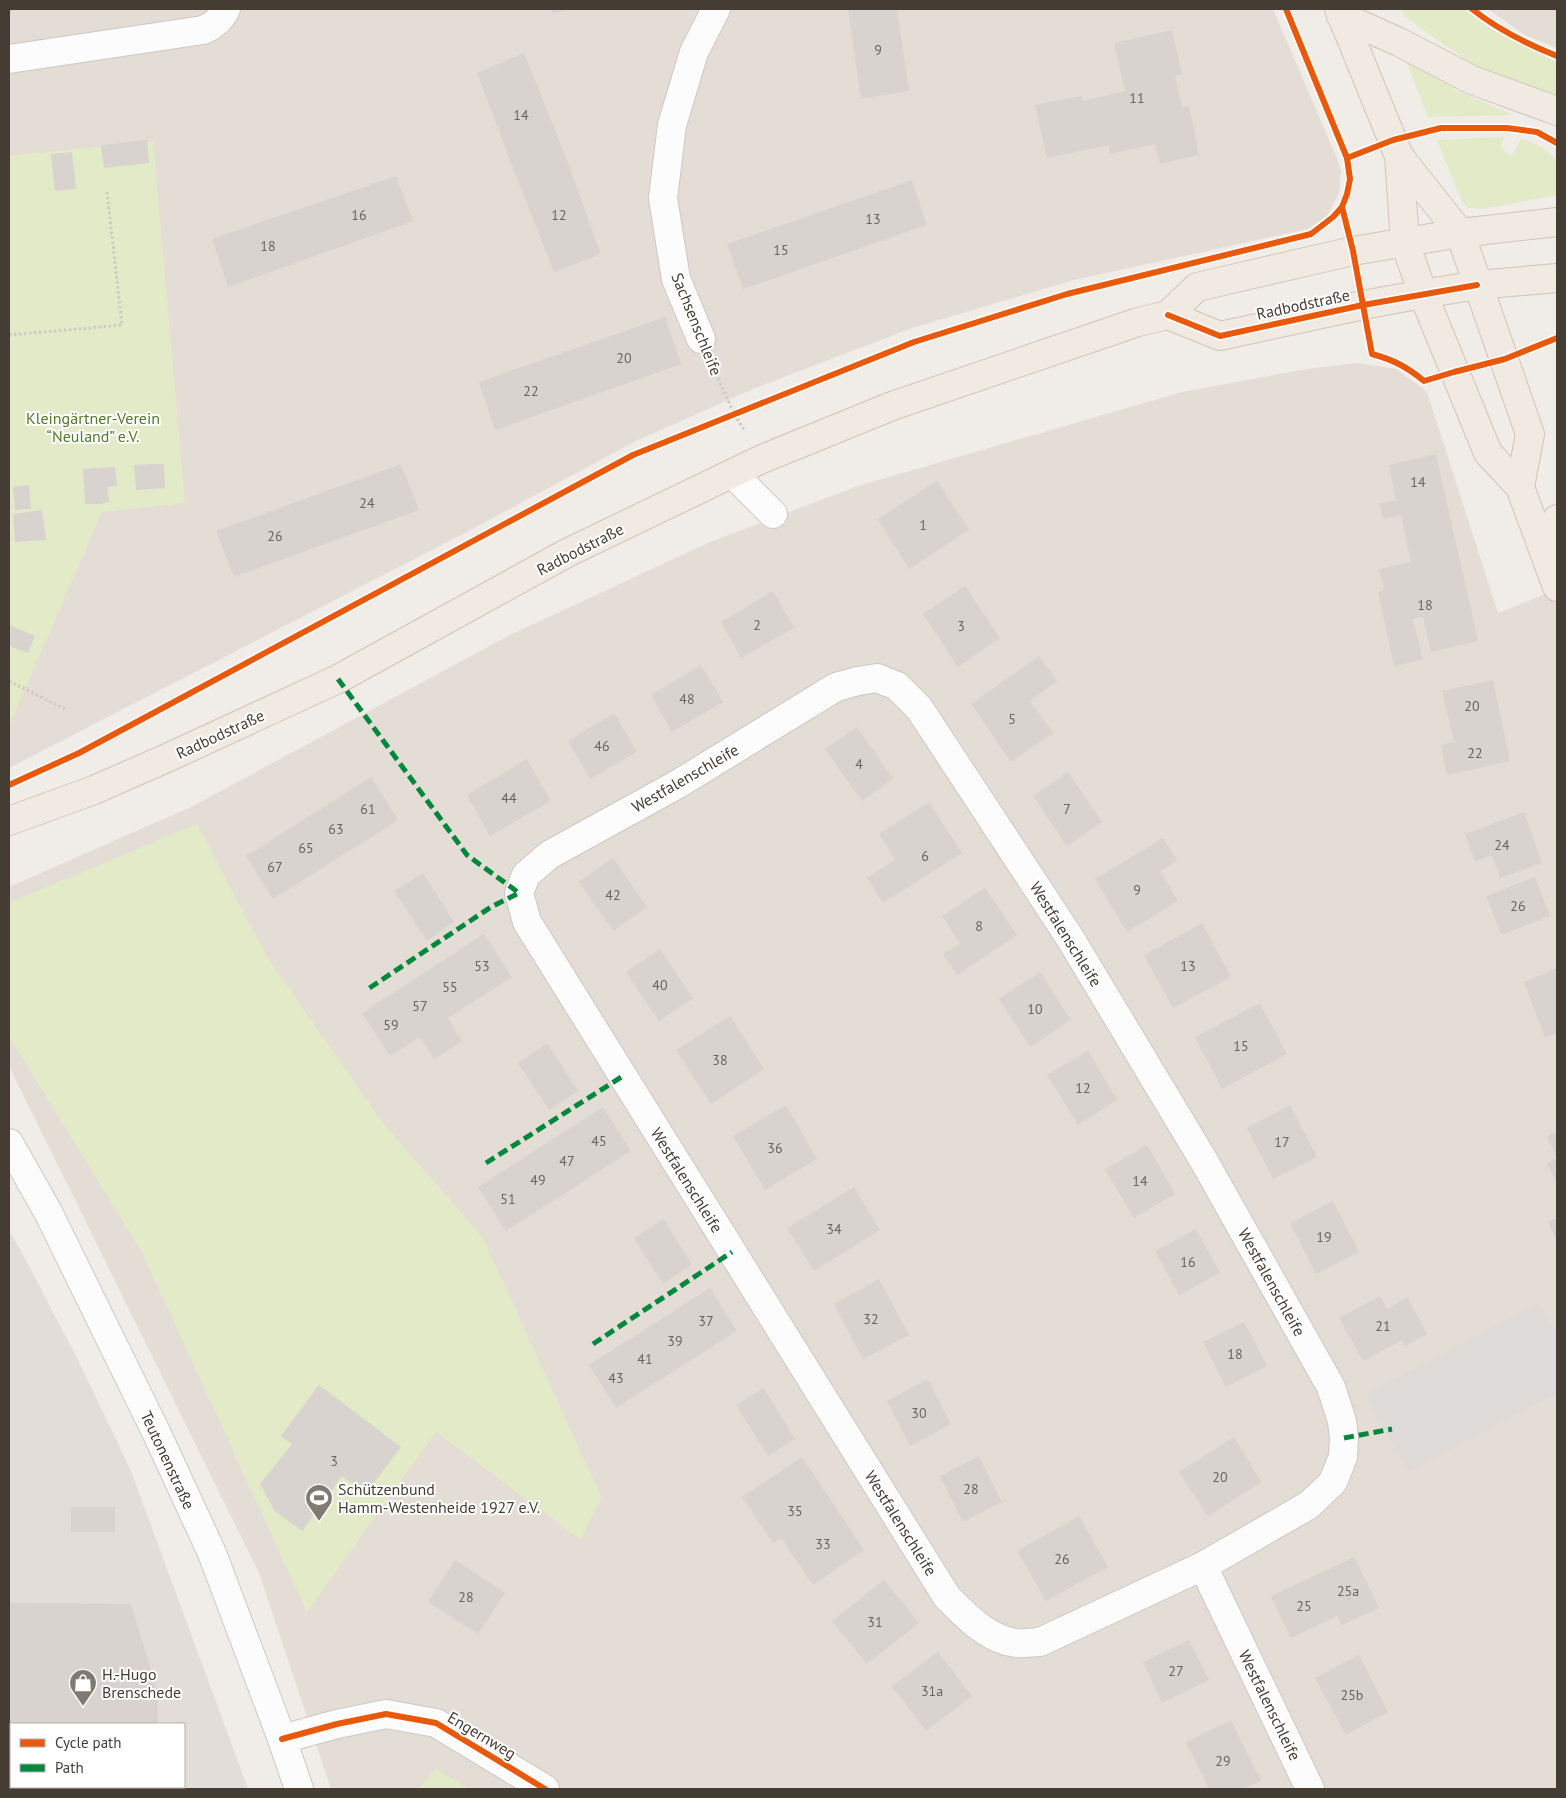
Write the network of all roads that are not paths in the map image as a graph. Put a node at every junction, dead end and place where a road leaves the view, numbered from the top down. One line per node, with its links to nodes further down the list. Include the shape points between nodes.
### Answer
1 (226, 9): 4 (street, via 210,28 203,30)
2 (716, 9): 14 (street, Sachsenschleife, via 694,52 672,126 663,198 676,279)
3 (1340, 12): 5 (main road, via 1472,80); 6 (main road)
4 (9, 59)
5 (1557, 111)
6 (1399, 156): 8 (main road); 9 (main road)
7 (1557, 222): 8 (main road)
8 (1460, 233): 9 (main road); 11 (main road)
9 (1405, 243): 12 (main road); 13 (main road, via 1353,251 1197,287)
10 (1557, 278): 11 (main road, Radbodstraße)
11 (1477, 285): 12 (main road, Radbodstraße); 16 (main road, via 1530,434)
12 (1423, 294): 13 (main road, Radbodstraße, via 1220,336); 16 (main road, via 1488,452)
13 (1168, 315): 15 (main road, Radbodstraße, via 1138,322 892,406)
14 (701, 339)
15 (733, 474): 17 (street); 20 (main road, Radbodstraße, via 568,553 338,679 94,790)
16 (1520, 487): 19 (main road)
17 (773, 514)
18 (1557, 519): 19 (main road)
19 (1553, 576)
20 (9, 822)
21 (9, 1143): 23 (street, Teutonenstraße, via 48,1212 212,1553)
22 (1203, 1566): 22 (street, Westfalenschleife, via 1309,1505 1333,1482 1343,1457 1344,1438 1331,1387 1204,1160 1070,938 919,708 897,686 877,678 836,687 678,784 549,855 526,875 519,893 527,922 947,1597 971,1621 996,1636 1015,1643 1040,1642); 26 (street, Westfalenschleife)
23 (282, 1739): 24 (street, Teutonenstraße); 25 (street, Engernweg, via 386,1714 436,1723)
24 (299, 1789)
25 (545, 1789)
26 (1310, 1789)

